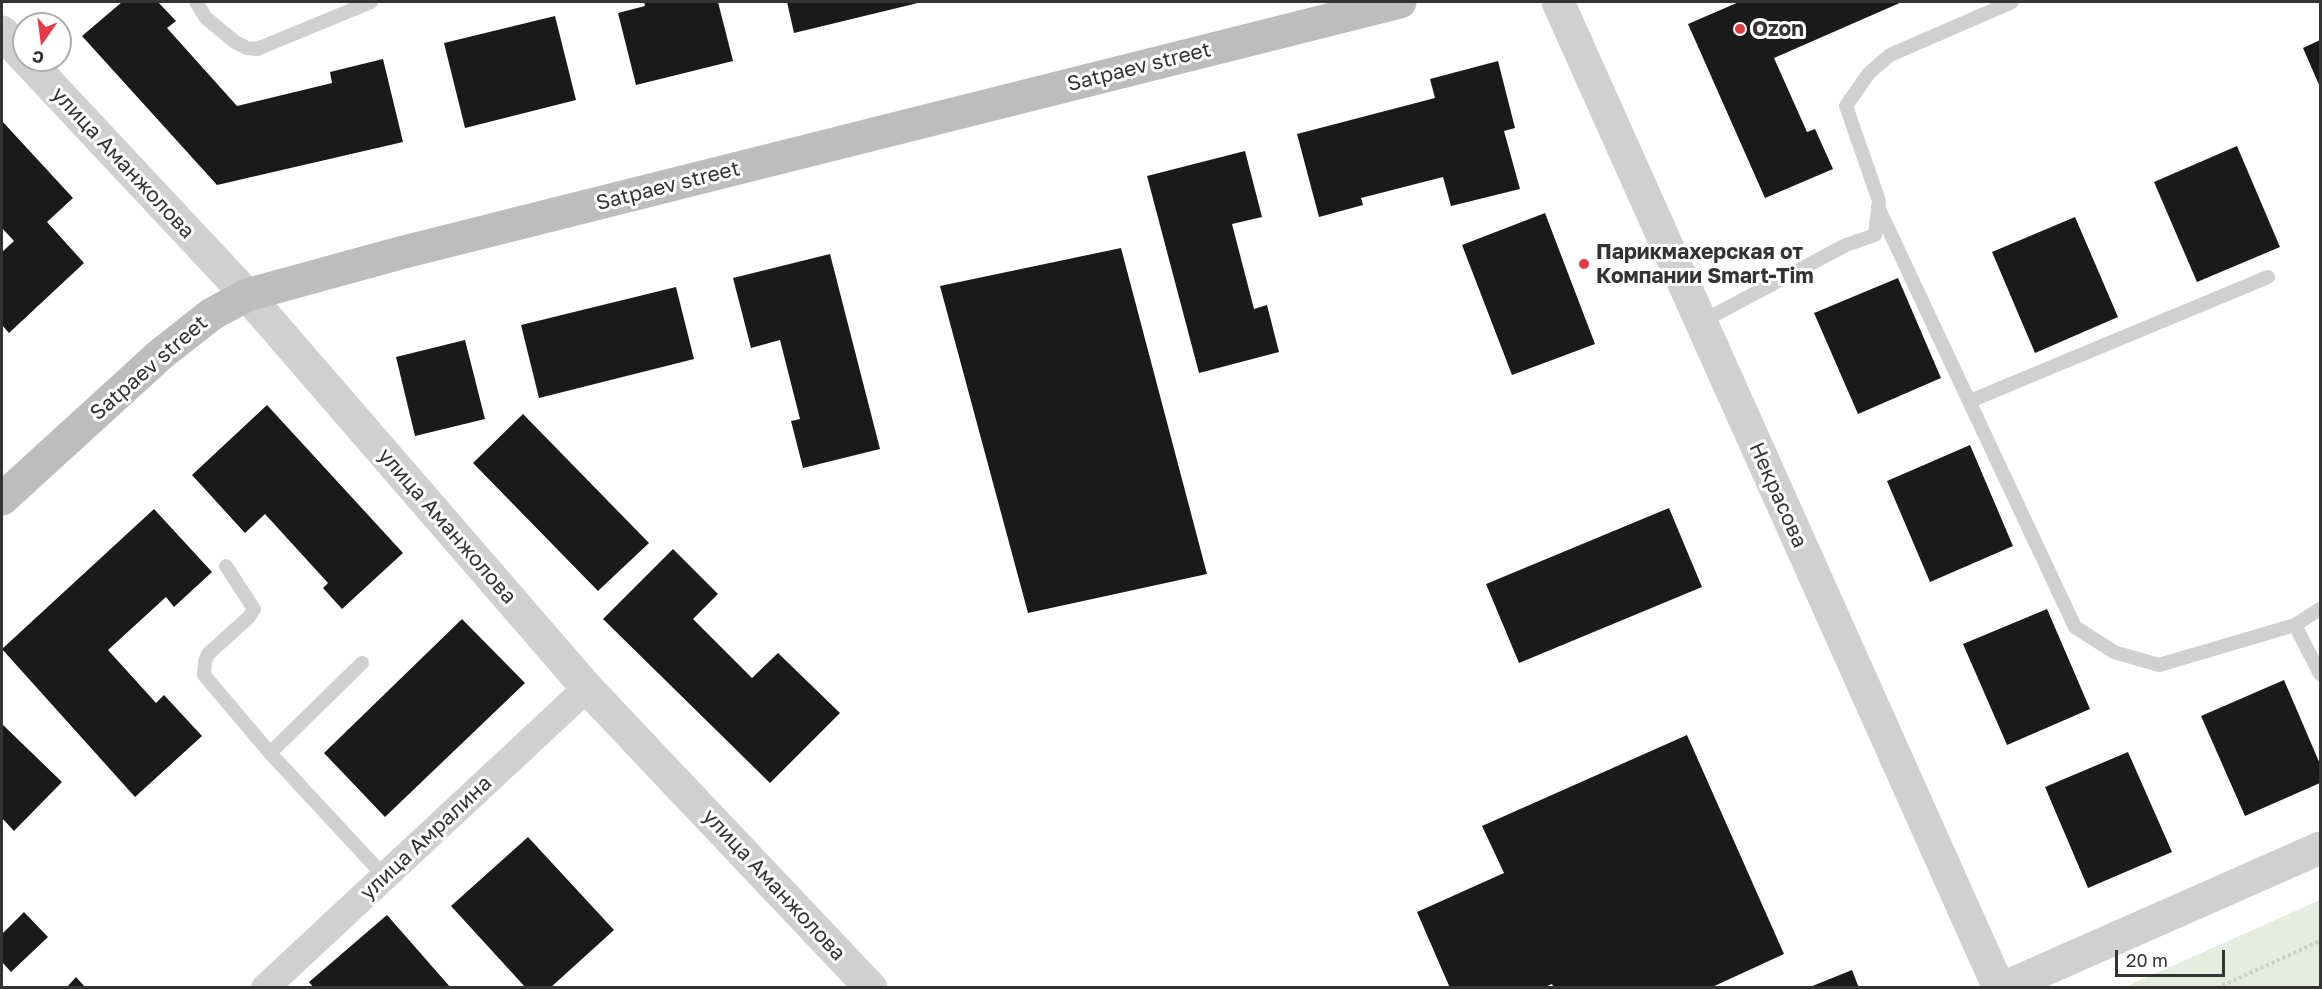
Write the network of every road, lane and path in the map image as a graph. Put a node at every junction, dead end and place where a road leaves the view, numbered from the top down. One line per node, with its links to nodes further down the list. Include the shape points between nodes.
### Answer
1 (196, 2): 2 (lane, via 206,18 235,42 257,49)
2 (371, 2)
3 (1400, 2): 11 (main road, Satpaev street)
4 (1558, 2): 12 (street, Некрасова)
5 (2012, 2): 9 (lane, via 1890,55 1869,73 1846,106)
6 (2, 32): 7 (street)
7 (12, 43)
8 (38, 72): 11 (street, улица Аманжолова)
9 (1878, 207): 12 (lane, via 1875,235 1846,245); 13 (lane)
10 (2268, 277): 13 (lane)
11 (246, 295): 14 (main road, Satpaev street, via 212,314 161,354); 20 (street, улица Аманжолова)
12 (1701, 322): 27 (street, Некрасова)
13 (1970, 401): 17 (lane, via 2075,627 2114,652 2159,665)
14 (2, 499)
15 (226, 566): 21 (lane, via 254,609 208,654 204,675)
16 (2320, 609): 17 (lane)
17 (2295, 625): 19 (lane)
18 (362, 663): 21 (lane)
19 (2320, 674)
20 (587, 688): 23 (street, улица Амралина); 26 (street, улица Аманжолова)
21 (270, 753): 23 (lane)
22 (2320, 848): 27 (street)
23 (384, 876): 25 (street, улица Амралина)
24 (2320, 941): 28 (path)
25 (265, 987)
26 (871, 987)
27 (2001, 987)
28 (2217, 987)

